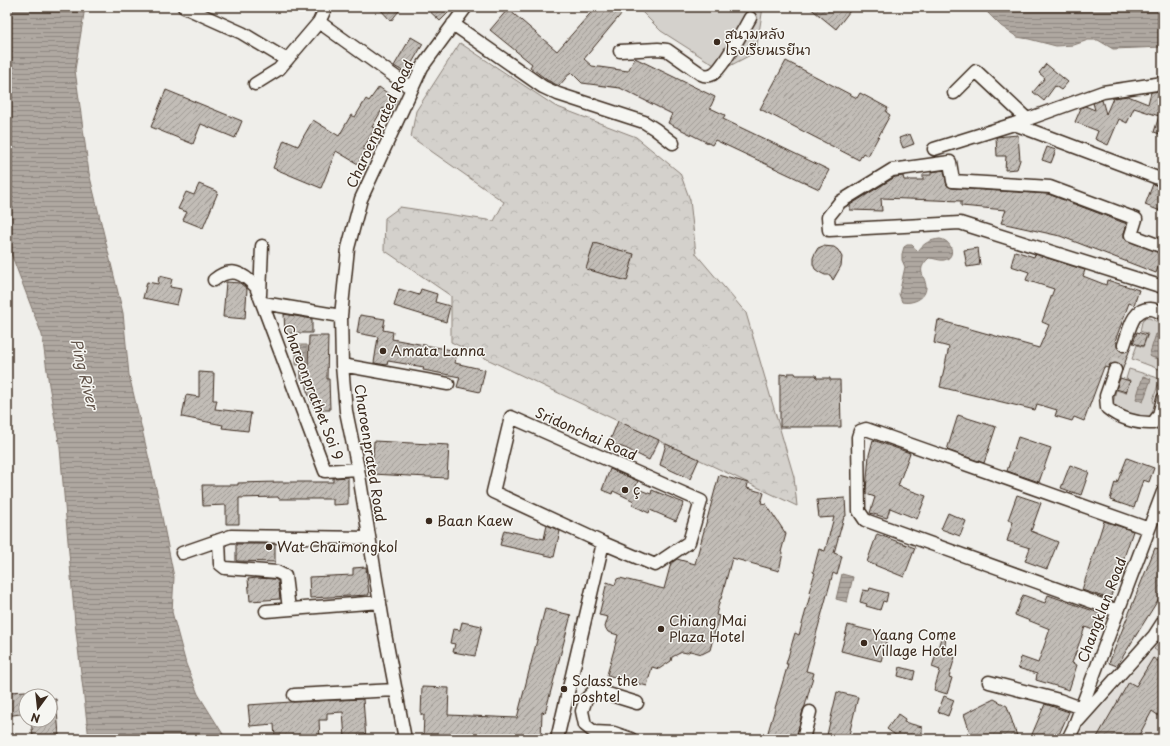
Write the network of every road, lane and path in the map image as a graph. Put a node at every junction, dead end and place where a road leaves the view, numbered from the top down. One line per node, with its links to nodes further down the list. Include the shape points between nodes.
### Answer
1 (184, 7): 8 (street, via 242,33)
2 (326, 7): 5 (street)
3 (466, 7): 6 (street, Charoenprated Road)
4 (750, 18): 7 (street, via 727,57 712,75 701,74 667,50)
5 (319, 22): 8 (street); 11 (street)
6 (453, 24): 11 (street, Charoenprated Road, via 422,67); 15 (street, via 543,87 644,122)
7 (620, 51)
8 (287, 60): 10 (street, via 279,70)
9 (1163, 83): 13 (street, via 1103,92)
10 (255, 84)
11 (411, 88): 24 (street, Charoenprated Road, via 361,199 348,248)
12 (954, 93): 13 (street, via 976,71)
13 (1027, 119): 14 (street)
14 (1014, 124): 16 (street); 17 (street)
15 (673, 144)
16 (934, 149)
17 (1163, 180)
18 (262, 246): 22 (street)
19 (1163, 247): 21 (street, via 1131,235 1136,219 1050,187 953,181 950,162 892,170 840,202 828,217 829,230 960,223)
20 (214, 280): 22 (street, via 227,273 241,274 248,277 256,287)
21 (1162, 284)
22 (261, 300): 24 (street); 30 (street, Chareonprathet Soi 9, via 325,471)
23 (1163, 313): 25 (street, via 1151,309 1141,310 1135,316)
24 (342, 316): 26 (street, Charoenprated Road)
25 (1124, 345)
26 (342, 365): 28 (street); 30 (street, Charoenprated Road, via 346,411)
27 (1115, 370): 29 (street, via 1106,396 1107,408 1115,415 1144,424 1153,423 1159,415)
28 (448, 384)
29 (1163, 399)
30 (358, 468): 33 (street, Charoenprated Road)
31 (1163, 492): 32 (street, Changklan Road)
32 (1149, 529): 40 (street, Changklan Road); 40 (street, via 866,429 860,431 859,511 865,520)
33 (369, 538): 34 (street, via 231,536); 37 (street, Charoenprated Road)
34 (219, 540): 36 (street); 38 (street, via 220,564 225,568 283,574)
35 (603, 543): 35 (street, Sridonchai Road, via 655,565 689,542 701,501 511,417 493,492); 51 (street)
36 (182, 553)
37 (380, 602): 38 (street); 44 (street, Charoenprated Road)
38 (289, 609): 39 (street)
39 (266, 611)
40 (1118, 611): 47 (street, Changklan Road)
41 (1163, 622): 42 (street)
42 (1158, 638): 49 (street)
43 (989, 682): 47 (street)
44 (396, 690): 45 (street); 50 (street, Charoenprated Road)
45 (294, 695)
46 (637, 702): 52 (street, via 595,690 586,699 582,711 585,725 594,732 614,733)
47 (1081, 708): 49 (street, Changklan Road)
48 (810, 712): 53 (street)
49 (1074, 727): 54 (street, Changklan Road)
50 (405, 739)
51 (557, 739)
52 (631, 739)
53 (803, 739)
54 (1068, 739)

